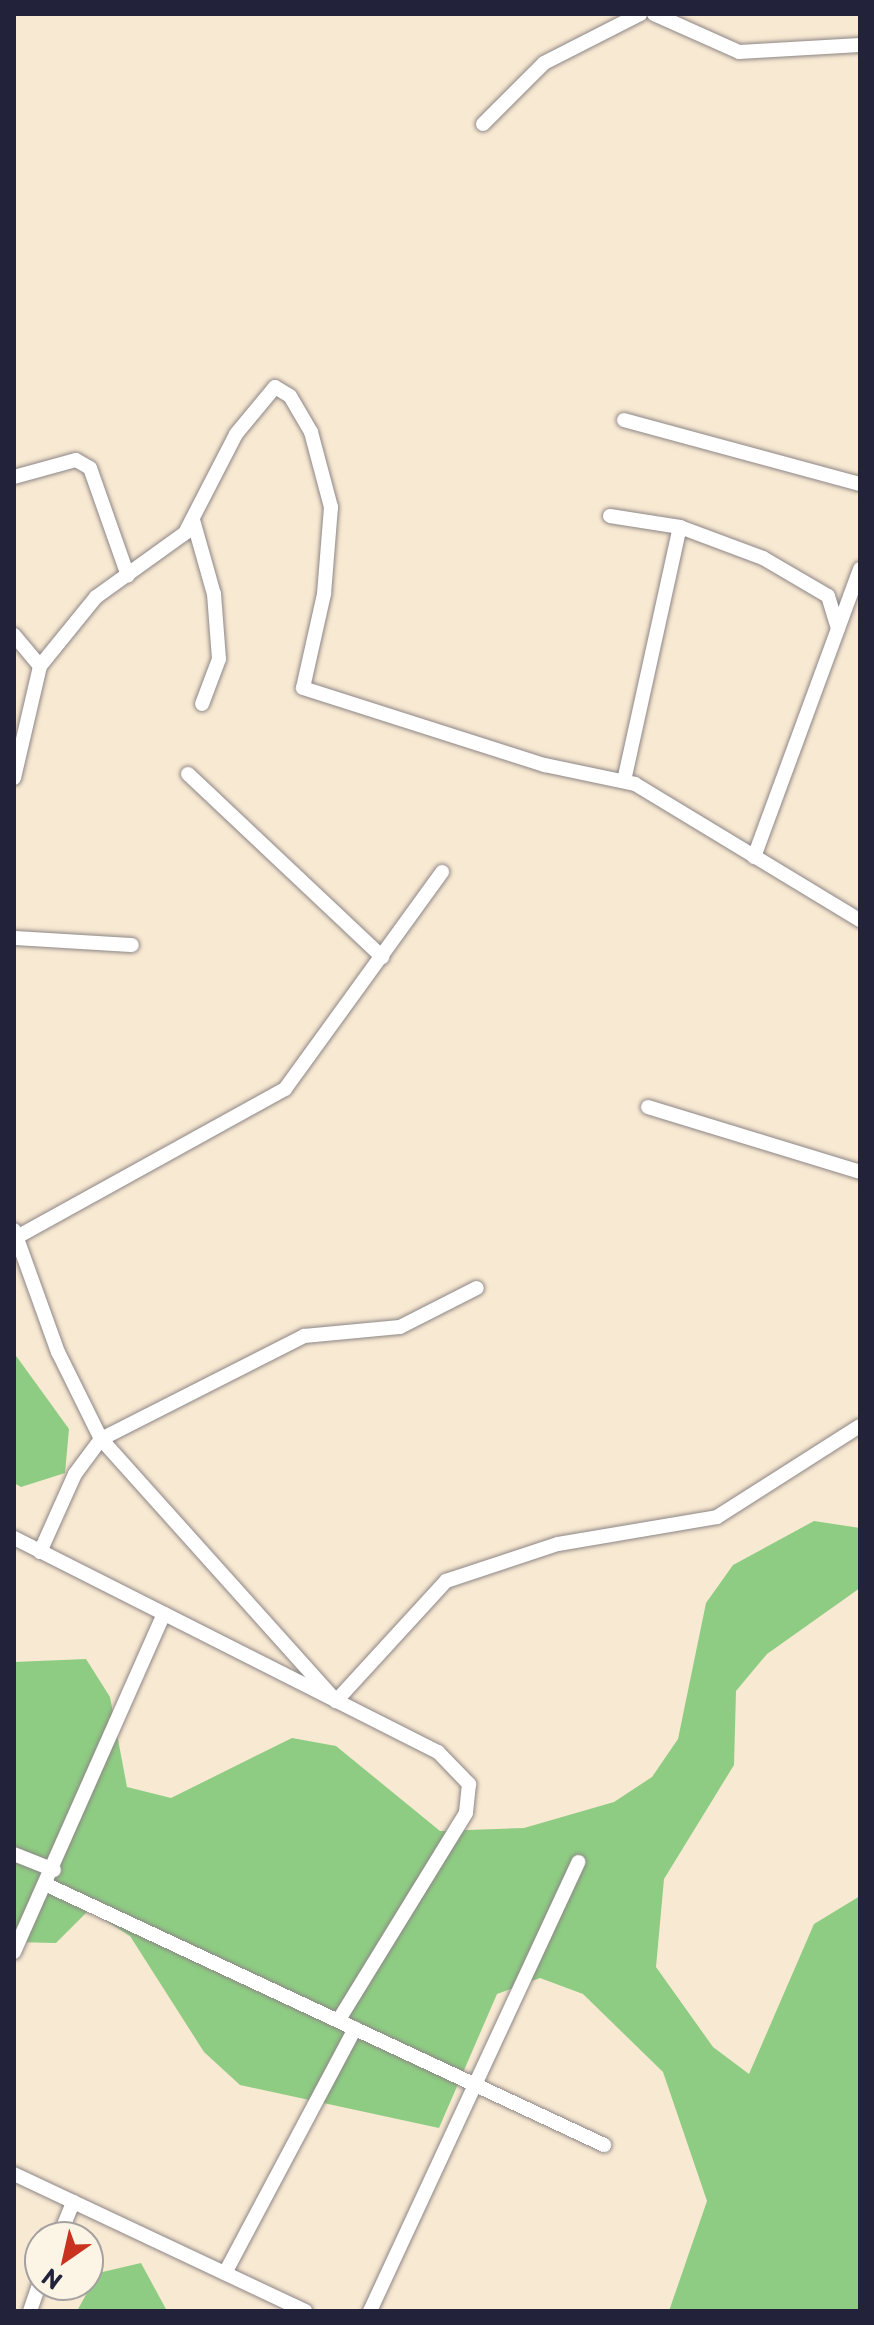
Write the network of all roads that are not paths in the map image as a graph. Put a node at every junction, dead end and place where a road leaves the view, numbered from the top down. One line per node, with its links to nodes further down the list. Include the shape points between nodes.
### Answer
1 (640, 14): 4 (street, via 544,63)
2 (654, 14): 3 (street, via 739,52)
3 (860, 45)
4 (483, 124)
5 (624, 420): 7 (street)
6 (14, 477): 12 (street, via 76,460 90,468)
7 (860, 484)
8 (610, 516): 10 (street)
9 (193, 520): 12 (street, via 170,547); 16 (street, via 214,594 219,659); 20 (street, via 257,400 283,389 325,463 331,507 324,594 303,688 545,765)
10 (680, 527): 13 (street, via 763,558 828,596); 20 (street)
11 (860, 569): 13 (street)
12 (128, 576): 15 (street, via 85,607)
13 (839, 629): 21 (street)
14 (14, 635): 15 (street)
15 (40, 666): 17 (street)
16 (202, 704)
17 (20, 712): 19 (street)
18 (188, 774): 26 (street)
19 (14, 778)
20 (624, 781): 21 (street)
21 (754, 857): 23 (street)
22 (442, 872): 26 (street)
23 (860, 920)
24 (14, 938): 25 (street)
25 (132, 945)
26 (382, 957): 29 (street, via 285,1089)
27 (648, 1107): 28 (street)
28 (860, 1172)
29 (16, 1233): 32 (street, via 58,1352)
30 (477, 1288): 32 (street, via 400,1327 304,1336)
31 (860, 1426): 36 (street, via 717,1517 558,1544 446,1581)
32 (101, 1439): 34 (street, via 75,1474); 36 (street)
33 (14, 1538): 34 (street)
34 (40, 1552): 35 (street)
35 (164, 1614): 36 (street); 39 (street)
36 (336, 1701): 42 (street, via 438,1752 457,1767 471,1799)
37 (14, 1854): 39 (street)
38 (578, 1862): 44 (street)
39 (54, 1870): 40 (street)
40 (47, 1885): 41 (street); 42 (street)
41 (14, 1952)
42 (338, 2021): 43 (street)
43 (355, 2028): 44 (street); 49 (street)
44 (476, 2085): 45 (street); 51 (street)
45 (604, 2145)
46 (14, 2174): 47 (street)
47 (73, 2202): 48 (street); 49 (street)
48 (65, 2221)
49 (225, 2273): 50 (street)
50 (305, 2311)
51 (370, 2311)

